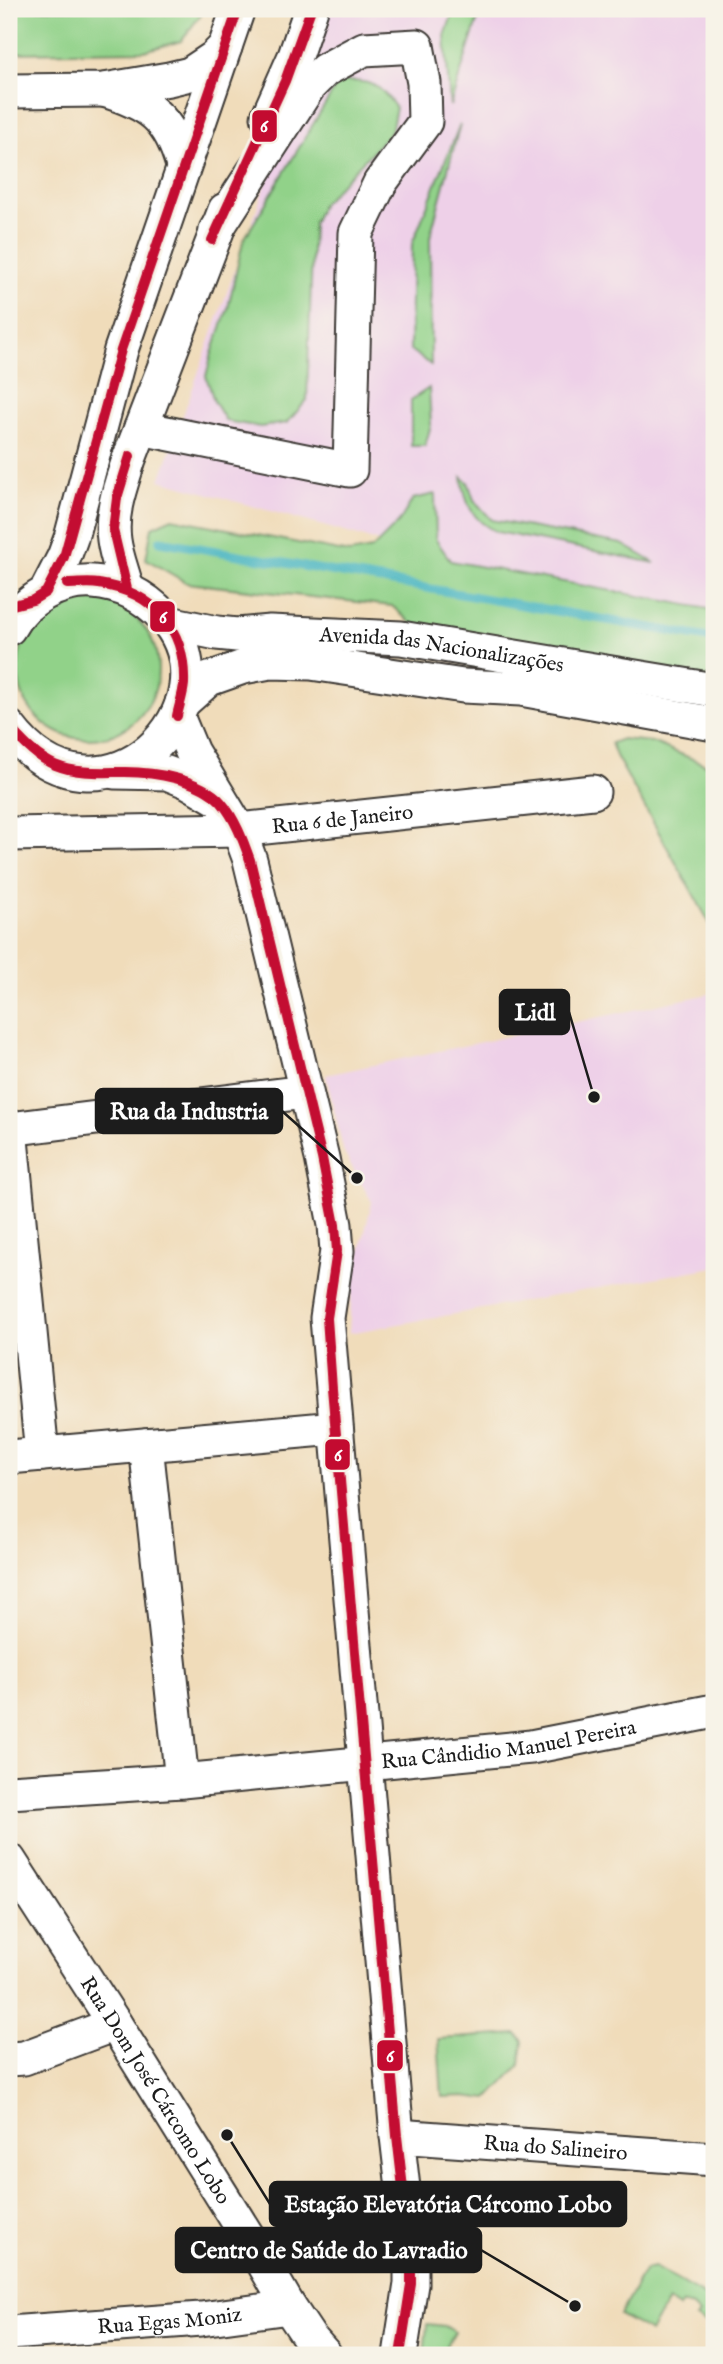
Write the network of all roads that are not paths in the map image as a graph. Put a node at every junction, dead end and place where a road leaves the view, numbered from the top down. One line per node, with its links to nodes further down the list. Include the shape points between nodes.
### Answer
1 (238, 9): 3 (street)
2 (311, 9): 7 (street, via 285,80)
3 (225, 47): 4 (street, via 190,74); 6 (street)
4 (104, 90): 5 (street); 6 (street, via 146,106 158,116 169,129)
5 (9, 91)
6 (183, 166): 10 (street, via 121,349 71,538 64,557)
7 (216, 230): 8 (street); 8 (street, via 309,86 325,70 364,49 417,46 425,122 380,183 356,233 350,470)
8 (141, 428): 9 (street, via 113,520)
9 (127, 589): 10 (street, Avenida das Nacionalizações, via 86,581); 11 (street, Avenida das Nacionalizações, via 150,603)
10 (29, 599): 12 (street)
11 (169, 623): 13 (street, Avenida das Nacionalizações, via 237,635 270,632 401,638); 14 (street, Avenida das Nacionalizações, via 185,662)
12 (9, 628)
13 (714, 690)
14 (180, 710): 15 (street, Avenida das Nacionalizações, via 209,679 270,662 311,663 522,689); 17 (street, Avenida das Nacionalizações, via 159,744 133,763); 19 (street, via 192,752)
15 (714, 724)
16 (9, 727): 17 (street, Avenida das Nacionalizações, via 23,746 46,763 73,772)
17 (102, 773): 19 (street, via 167,773)
18 (593, 792): 20 (street, Rua 6 de Janeiro)
19 (220, 800): 20 (street)
20 (239, 830): 21 (street, Rua 6 de Janeiro); 22 (street)
21 (9, 834)
22 (305, 1091): 23 (street); 24 (street, via 335,1225 337,1251 327,1318)
23 (9, 1129): 26 (street)
24 (336, 1428): 25 (street); 29 (street)
25 (146, 1445): 26 (street); 30 (street)
26 (42, 1454): 27 (street)
27 (9, 1457)
28 (714, 1711): 29 (street, Rua Cândidio Manuel Pereira, via 531,1747)
29 (366, 1763): 30 (street, Rua Cândidio Manuel Pereira); 35 (street)
30 (183, 1781): 31 (street, Rua Cândidio Manuel Pereira)
31 (9, 1793)
32 (9, 1860): 33 (street, Rua Dom José Cárcomo Lobo)
33 (115, 2024): 34 (street, via 24,2058); 37 (street, Rua Dom José Cárcomo Lobo)
34 (9, 2059)
35 (397, 2136): 36 (street, Rua do Salineiro); 40 (street, via 411,2257)
36 (714, 2159)
37 (289, 2307): 38 (street, Rua Egas Moniz, via 201,2319); 39 (street, Rua Dom José Cárcomo Lobo)
38 (9, 2333)
39 (325, 2355)
40 (400, 2355)

